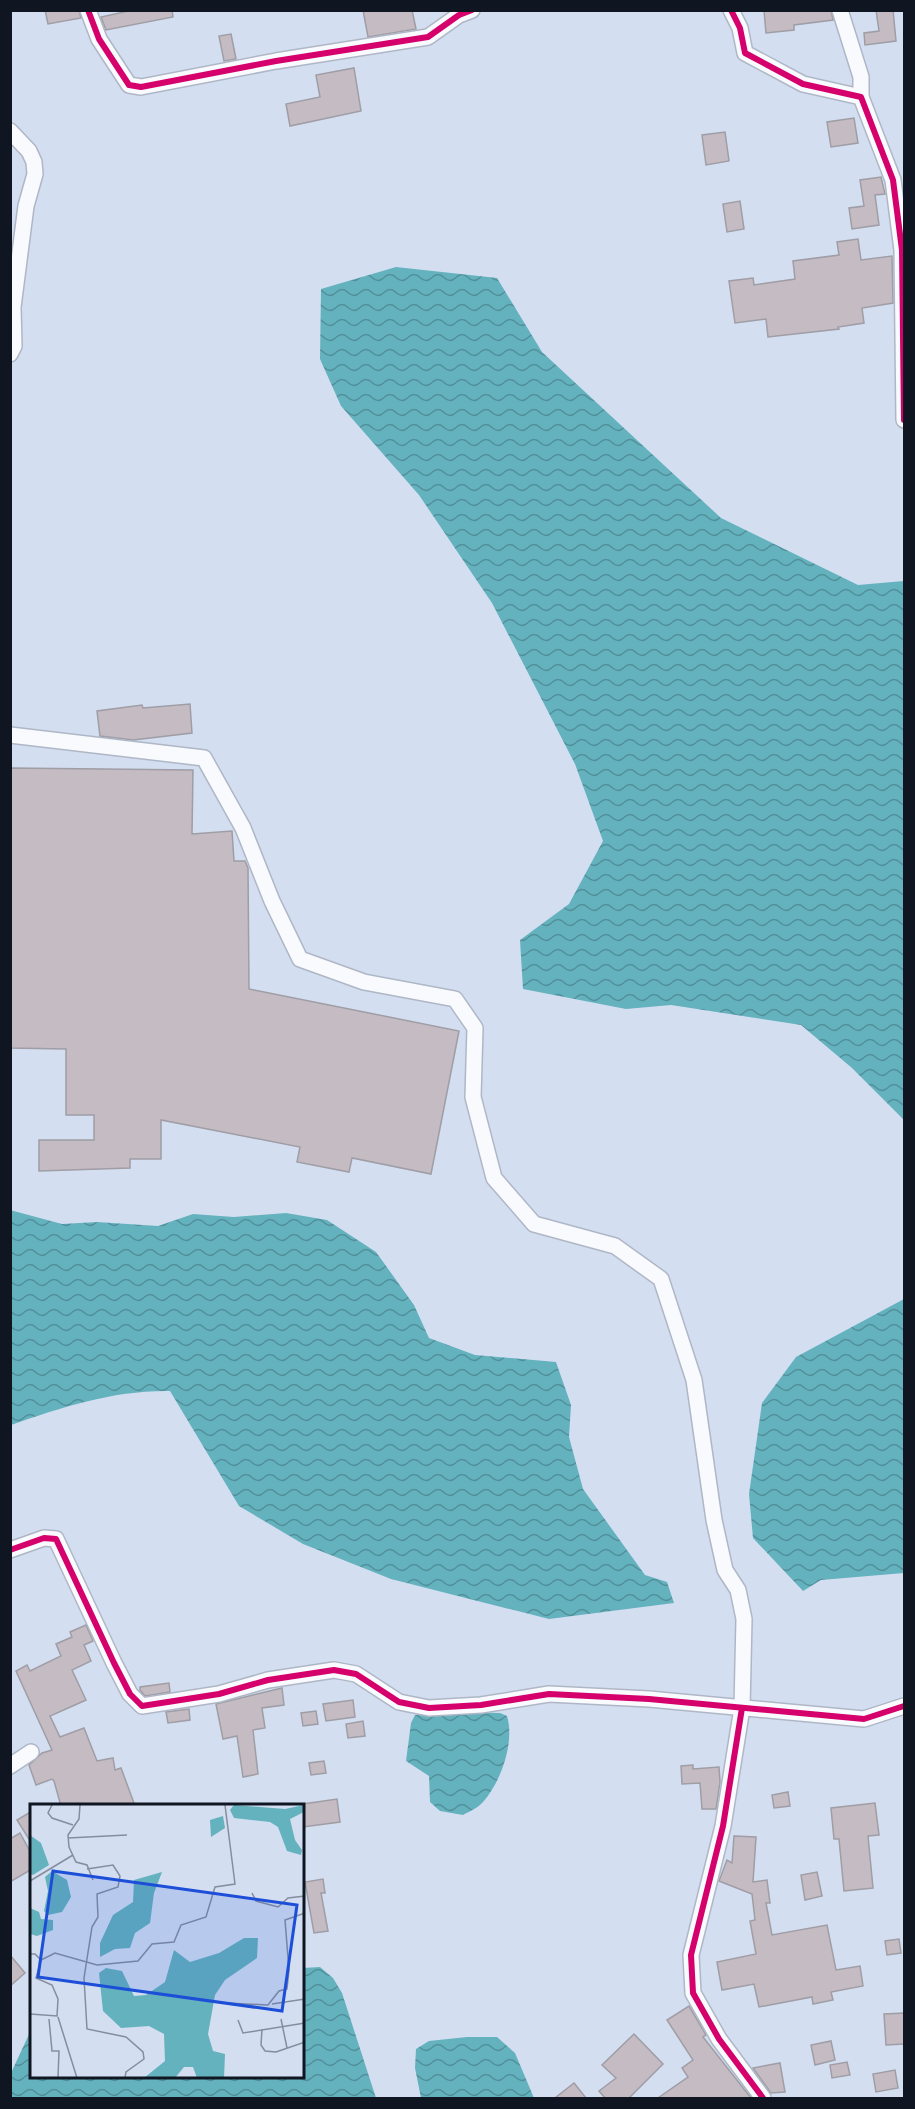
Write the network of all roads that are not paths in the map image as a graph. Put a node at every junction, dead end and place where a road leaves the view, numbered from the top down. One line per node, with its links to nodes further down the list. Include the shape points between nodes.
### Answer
1 (88, 10): 2 (street, via 99,39 129,85 141,87 428,38)
2 (472, 10)
3 (730, 10): 5 (street, via 740,28 745,53 803,84)
4 (840, 10): 5 (street, via 861,77)
5 (861, 97): 8 (street, via 893,180 902,250)
6 (10, 131): 7 (street, via 29,152 35,174 26,206 13,307 14,346)
7 (10, 354)
8 (904, 420)
9 (10, 735): 12 (street, via 204,758 243,828 300,959 364,982 455,999 475,1028 473,1097 494,1178 534,1224 615,1246 661,1279 694,1380 714,1520 725,1570 738,1590 744,1619)
10 (10, 1550): 12 (street, via 56,1539 114,1663 130,1694 142,1706 334,1670 356,1674 399,1702 429,1708 482,1705 549,1694)
11 (904, 1706): 12 (street, via 864,1719)
12 (742, 1708): 15 (street, via 723,1826 691,1955 693,1993 719,2039)
13 (31, 1752): 14 (street)
14 (10, 1766)
15 (763, 2098)

